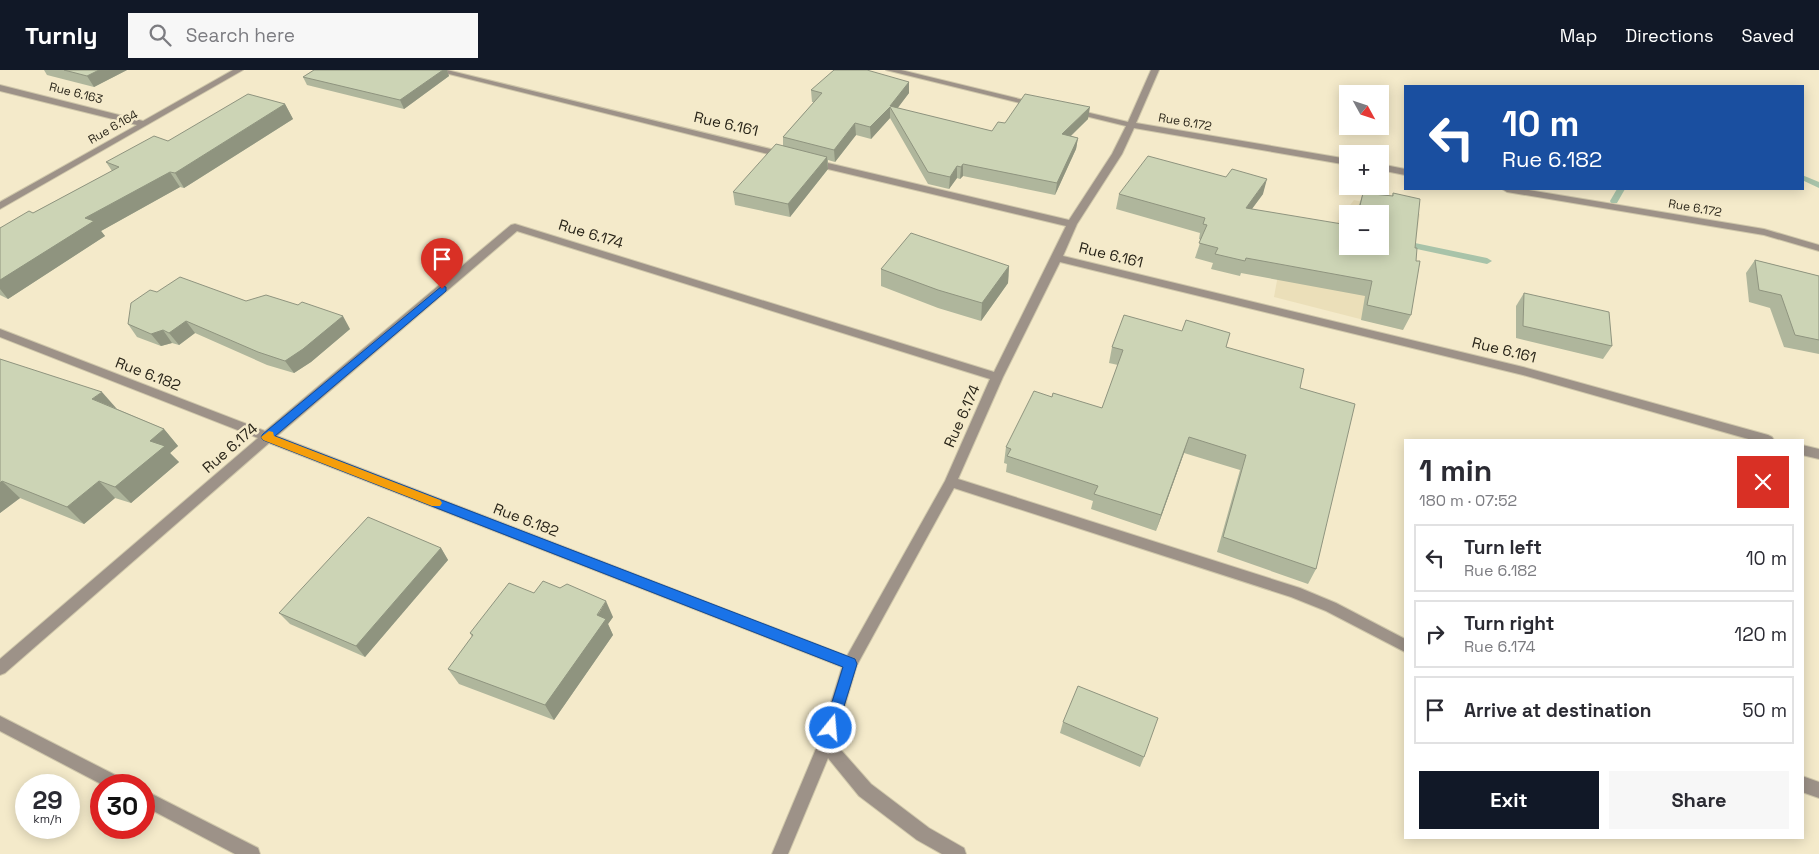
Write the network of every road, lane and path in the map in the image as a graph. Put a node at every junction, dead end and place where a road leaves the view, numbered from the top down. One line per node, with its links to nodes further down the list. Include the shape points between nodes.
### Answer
1 (239, 70): 8 (street, Rue 6.164)
2 (437, 70): 15 (street, Rue 6.161)
3 (890, 70): 6 (street)
4 (1155, 70): 9 (street)
5 (0, 88): 8 (street, Rue 6.163)
6 (1044, 106)
7 (1063, 110): 9 (street, Rue 6.172)
8 (145, 124): 14 (street, Rue 6.164)
9 (1131, 126): 10 (street, Rue 6.172); 15 (street)
10 (1339, 161)
11 (1389, 169): 12 (street)
12 (1404, 172)
13 (1513, 190): 16 (street, Rue 6.172, via 1764,232)
14 (0, 206)
15 (1072, 224): 17 (street, Rue 6.161)
16 (1818, 248)
17 (1056, 258): 19 (street); 21 (street, Rue 6.161, via 1523,370)
18 (0, 333): 20 (street, Rue 6.182)
19 (997, 377): 20 (street, Rue 6.174, via 515,227); 24 (street, Rue 6.174)
20 (267, 437): 26 (street, Rue 6.182); 27 (street, Rue 6.174)
21 (1764, 439)
22 (1804, 450): 23 (street)
23 (1819, 454)
24 (951, 482): 25 (street, via 1295,592); 26 (street, Rue 6.174)
25 (1404, 645)
26 (850, 664): 29 (street)
27 (0, 668)
28 (0, 723): 30 (street)
29 (826, 744): 35 (street); 36 (street, via 865,790 923,834)
30 (98, 774)
31 (1804, 785): 32 (street)
32 (1819, 790)
33 (155, 804): 34 (street)
34 (252, 854)
35 (780, 854)
36 (958, 854)

